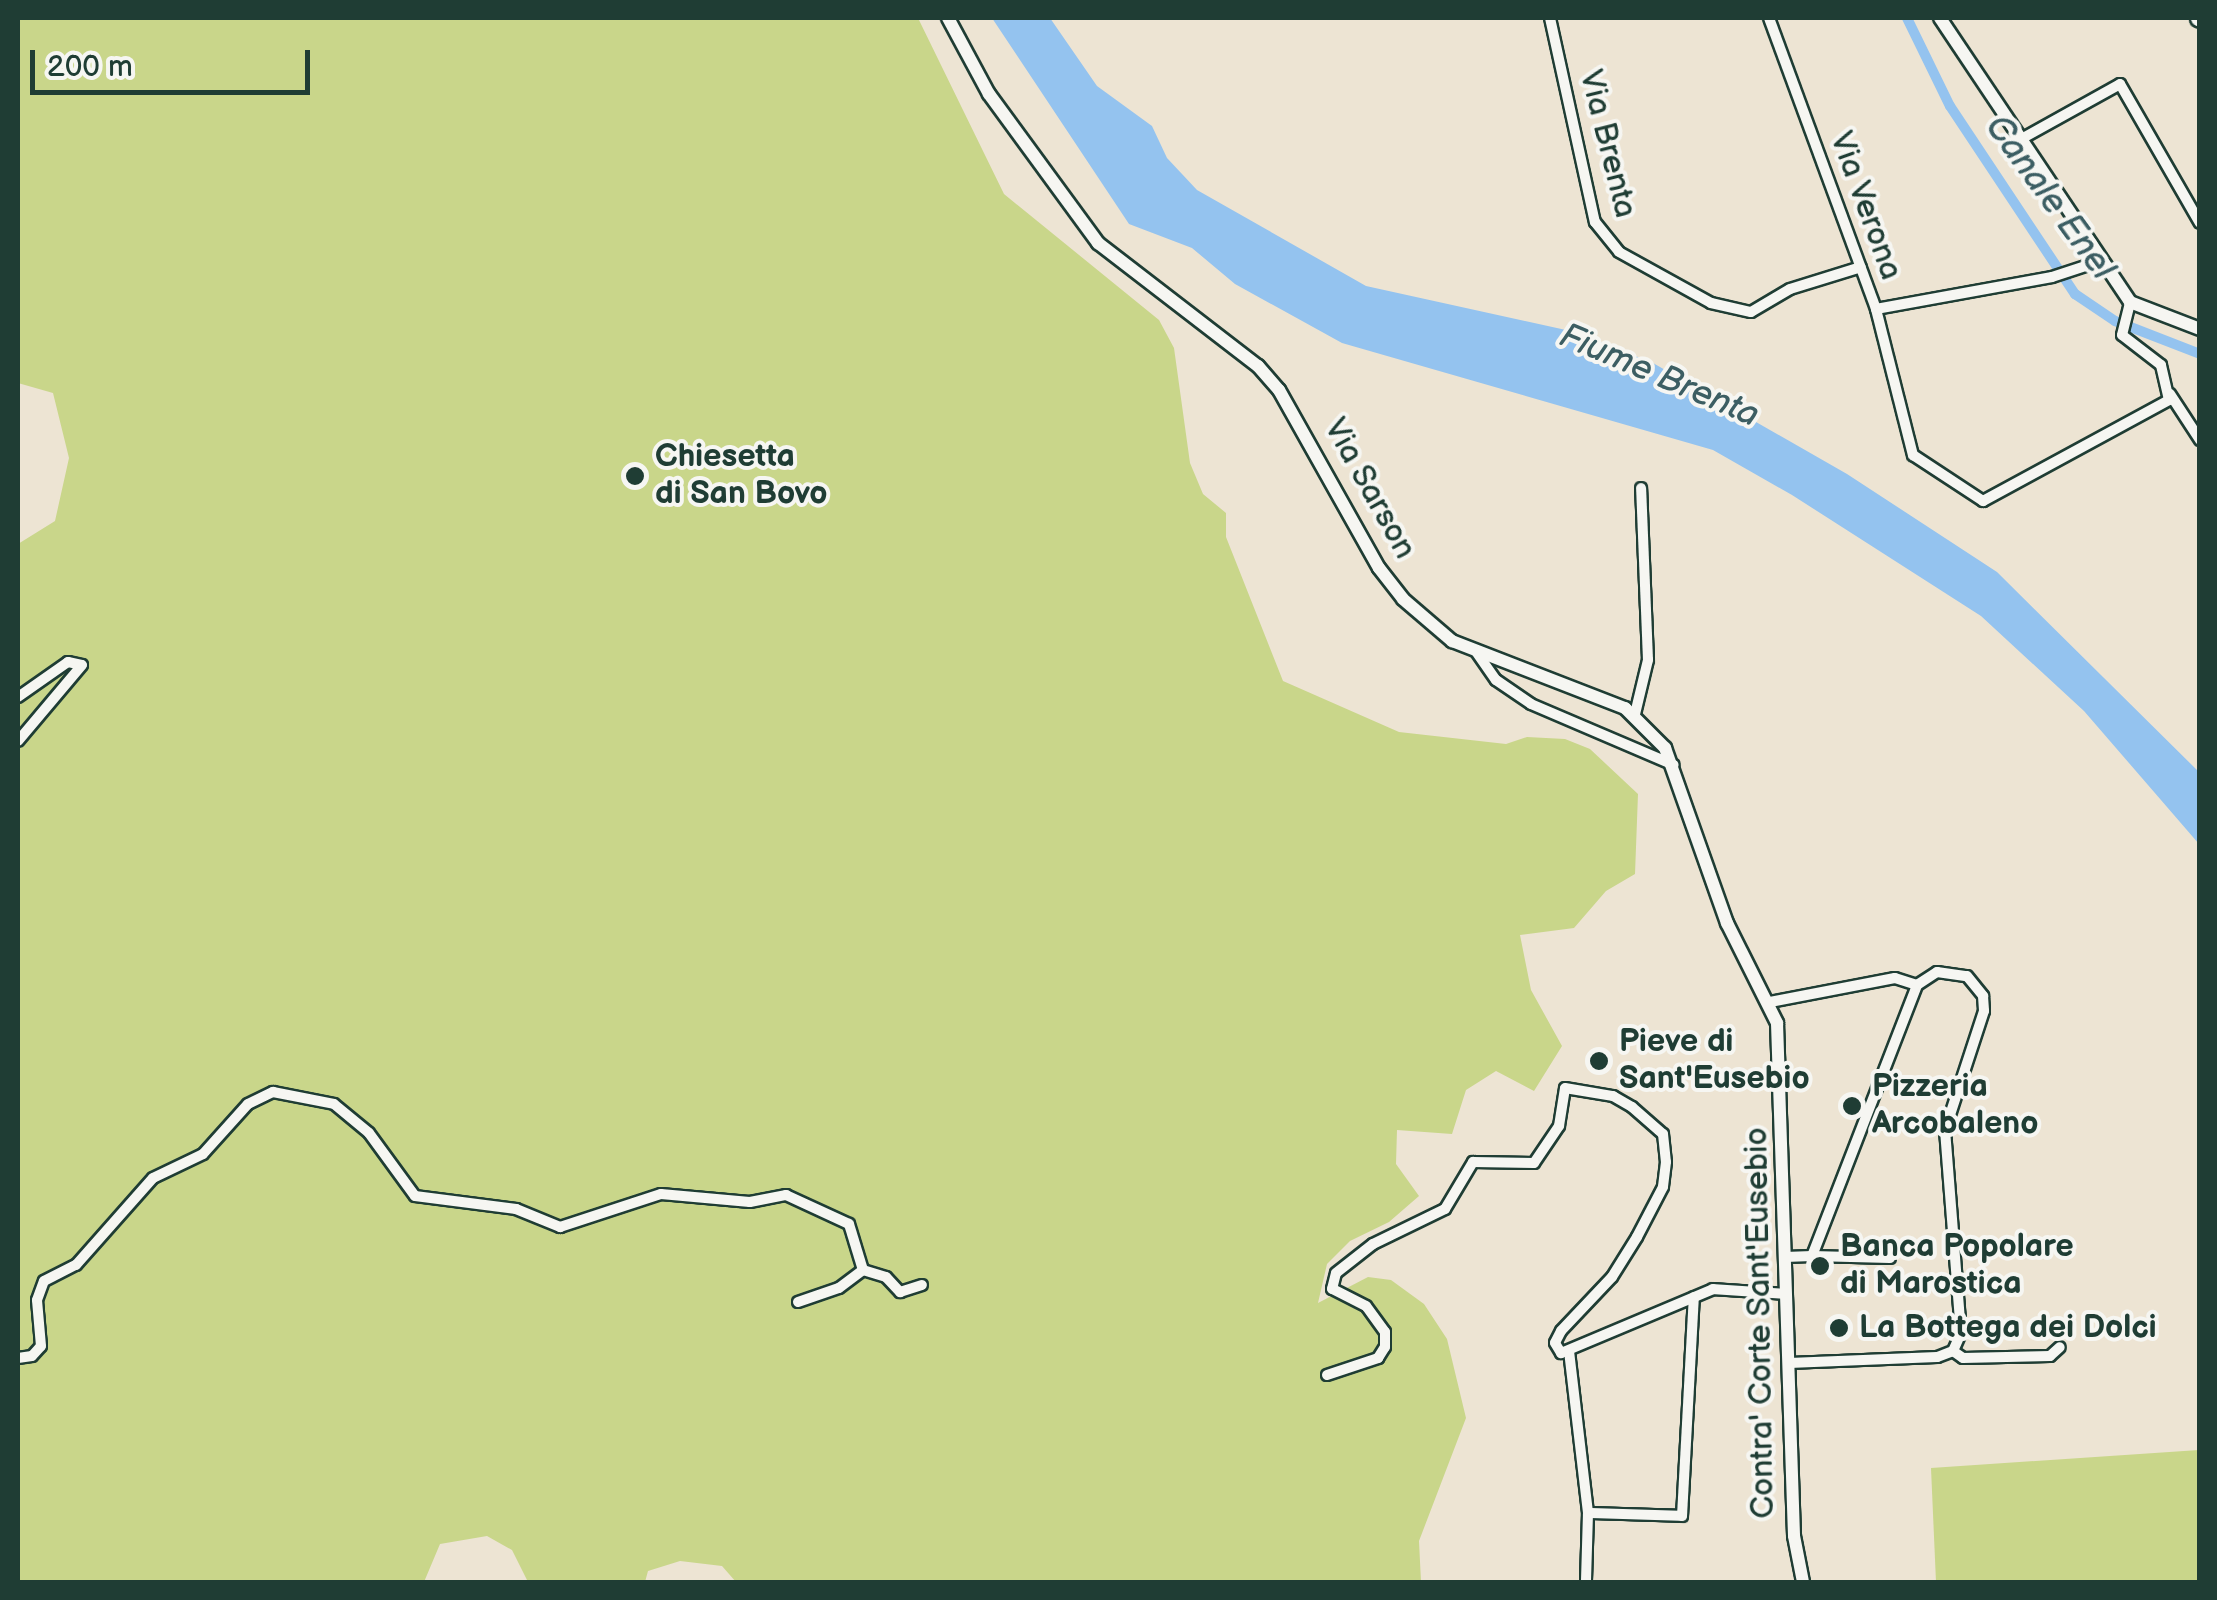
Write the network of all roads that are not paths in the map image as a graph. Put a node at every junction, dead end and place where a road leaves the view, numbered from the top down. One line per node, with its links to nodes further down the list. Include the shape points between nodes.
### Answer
1 (948, 18): 15 (street, Via Sarson, via 989,94 1098,243 1258,366 1296,416 1378,568 1433,626)
2 (1550, 18): 8 (street, Via Brenta, via 1595,222 1618,252 1711,303 1751,312 1790,289)
3 (1769, 18): 8 (street, Via Verona)
4 (1940, 18): 5 (street)
5 (2023, 138): 6 (street, via 2120,84); 7 (street)
6 (2200, 223)
7 (2101, 261): 9 (street, Via Verona, via 2076,272); 10 (street)
8 (1861, 266): 9 (street, Via Verona)
9 (1876, 309): 12 (street, via 1913,455 1982,501 2140,421)
10 (2129, 309): 11 (street); 12 (street, via 2122,335 2161,365)
11 (2200, 329)
12 (2170, 394): 13 (street)
13 (2200, 440)
14 (1641, 488): 17 (street, via 1648,660)
15 (1477, 653): 17 (street, Via Sarson); 19 (street, via 1496,680 1531,704)
16 (18, 697): 18 (street, via 68,662 82,665)
17 (1634, 714): 19 (street)
18 (18, 741)
19 (1675, 766): 21 (street, via 1727,923)
20 (1916, 984): 21 (street, via 1895,978); 23 (street); 32 (street, via 1952,972 1967,976 1984,996 1948,1111 1943,1157 1960,1334)
21 (1770, 1002): 22 (street, Contra' Corte Sant'Eusebio, via 1782,1054)
22 (1785, 1256): 23 (street); 27 (street, Contra' Corte Sant'Eusebio)
23 (1812, 1256): 24 (street)
24 (1890, 1258)
25 (863, 1270): 26 (street, via 886,1277 899,1292); 29 (street, via 839,1288); 33 (street, via 849,1224 796,1197 750,1202 661,1194 560,1227 516,1210 414,1196 369,1133 334,1104 273,1092 248,1104 203,1154 153,1178 76,1265 44,1281 37,1300 41,1346)
26 (922, 1286)
27 (1786, 1294): 28 (street, via 1736,1287); 34 (street, Contra' Corte Sant'Eusebio)
28 (1694, 1297): 31 (street); 36 (street, via 1682,1516)
29 (798, 1302)
30 (2060, 1348): 32 (street, via 2050,1356 1963,1358)
31 (1569, 1351): 35 (street, via 1562,1353 1556,1343 1561,1332 1626,1257 1663,1187 1666,1162 1663,1134 1632,1106 1565,1088 1559,1126 1534,1162 1472,1162 1445,1210 1373,1244 1336,1273 1332,1290 1366,1306 1385,1332 1385,1347 1378,1358); 36 (street)
32 (1953, 1351): 34 (street)
33 (18, 1358)
34 (1790, 1363): 38 (street, Contra' Corte Sant'Eusebio, via 1794,1536)
35 (1327, 1375)
36 (1588, 1513): 37 (street)
37 (1586, 1582)
38 (1803, 1582)

